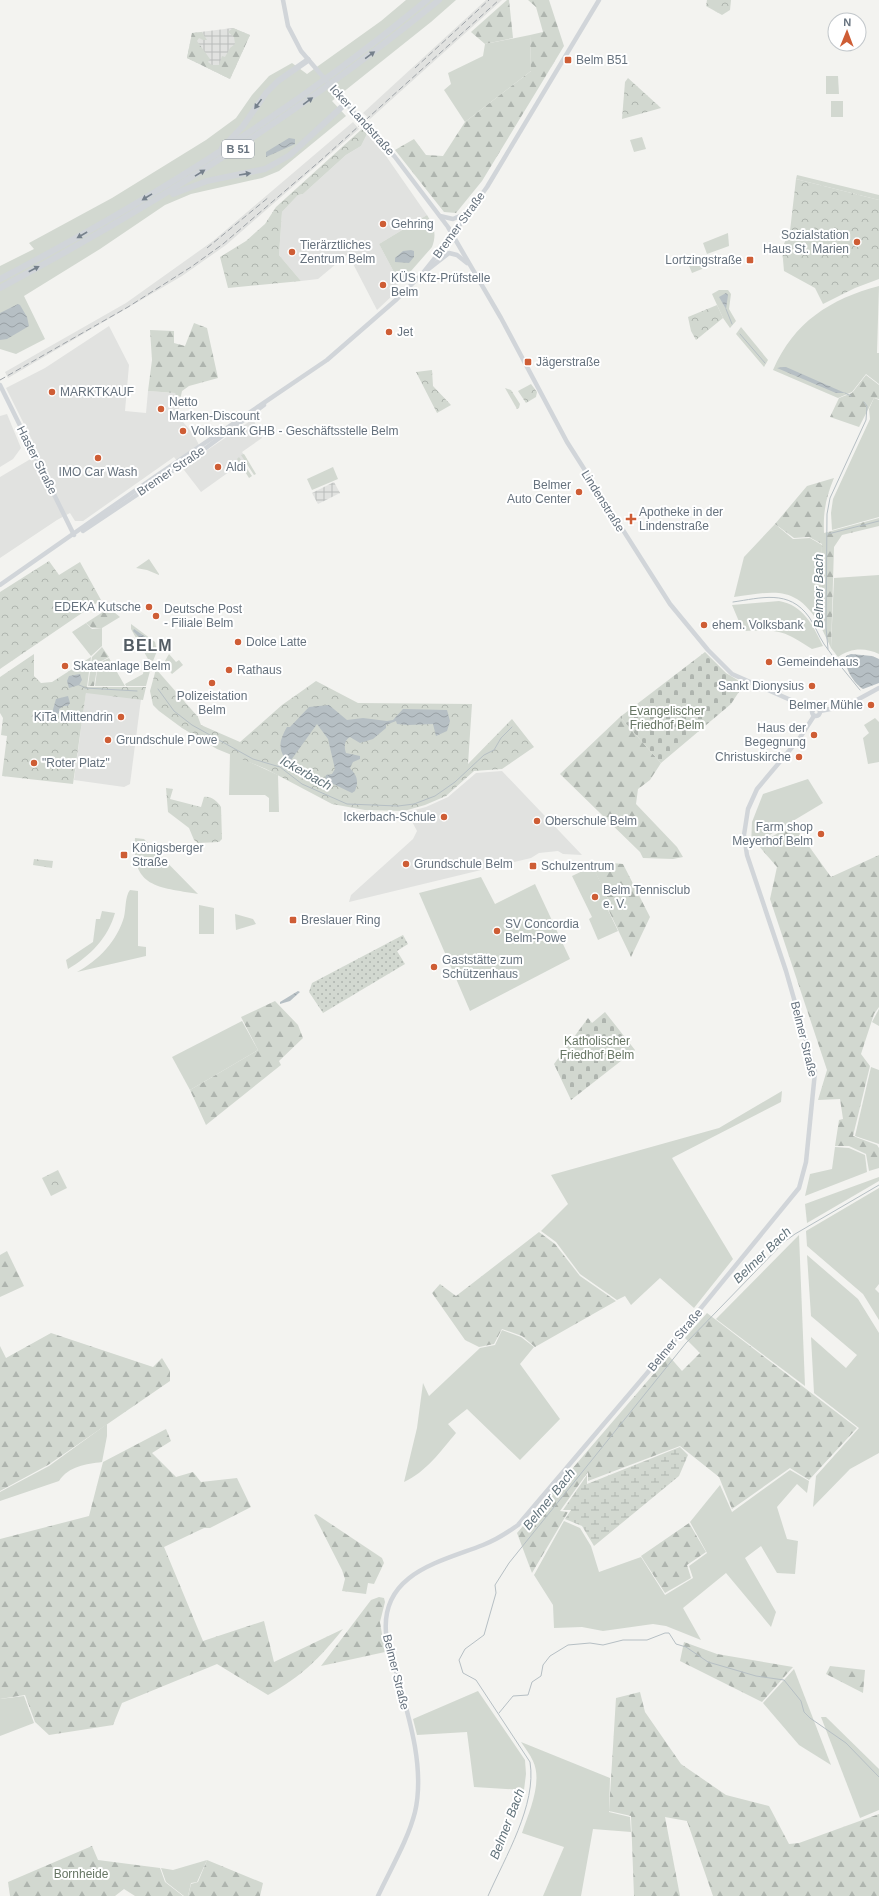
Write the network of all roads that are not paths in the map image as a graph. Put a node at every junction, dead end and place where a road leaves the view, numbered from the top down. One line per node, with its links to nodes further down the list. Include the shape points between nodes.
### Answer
1 (282, 0): 5 (street, Icker Landstraße, via 288,26)
2 (427, 0): 7 (highway, B 51, via 280,112)
3 (439, 0): 8 (highway, B 51, one-way to 3, via 236,151 378,50)
4 (599, 0): 9 (street, Bremer Straße, via 487,187)
5 (308, 60): 6 (street, Icker Landstraße); 7 (highway, B 51, one-way to 7, via 278,81 266,93 243,126)
6 (346, 103): 8 (highway, B 51, one-way to 6, via 206,181 265,169 290,155); 10 (street, Icker Landstraße, via 396,157)
7 (216, 154): 14 (highway, B 51, one-way to 14, via 116,216)
8 (155, 201): 15 (highway, B 51, one-way to 8, via 79,246)
9 (469, 212): 10 (street, via 453,219); 11 (street, Bremer Straße)
10 (440, 216): 11 (street, Icker Landstraße)
11 (452, 235): 12 (street, Lindenstraße); 13 (street, Bremer Straße)
12 (470, 266): 13 (street, via 457,255 449,253); 21 (street, Lindenstraße, via 574,454 670,604 708,650 732,674)
13 (423, 273): 17 (street, Bremer Straße, via 350,342)
14 (0, 279)
15 (0, 288)
16 (0, 385): 18 (street, Haster Straße)
17 (266, 403): 18 (street, Bremer Straße, via 150,480); 18 (street, Bremer Straße, via 95,524)
18 (74, 535): 19 (street, Bremer Straße)
19 (0, 586)
20 (879, 688): 22 (street, Lindenstraße, via 846,706)
21 (813, 710): 22 (street, Lindenstraße, via 816,708); 23 (street)
22 (820, 711): 23 (street, Lindenstraße, via 818,716)
23 (814, 716): 24 (street, Belmer Straße, via 799,739 757,789 748,809 744,835 753,875 786,971 815,1072 806,1162 799,1188 665,1352 518,1525 501,1537 416,1572 399,1586 391,1598 385,1623 386,1633 417,1754 418,1790 412,1824)
24 (378, 1896)

